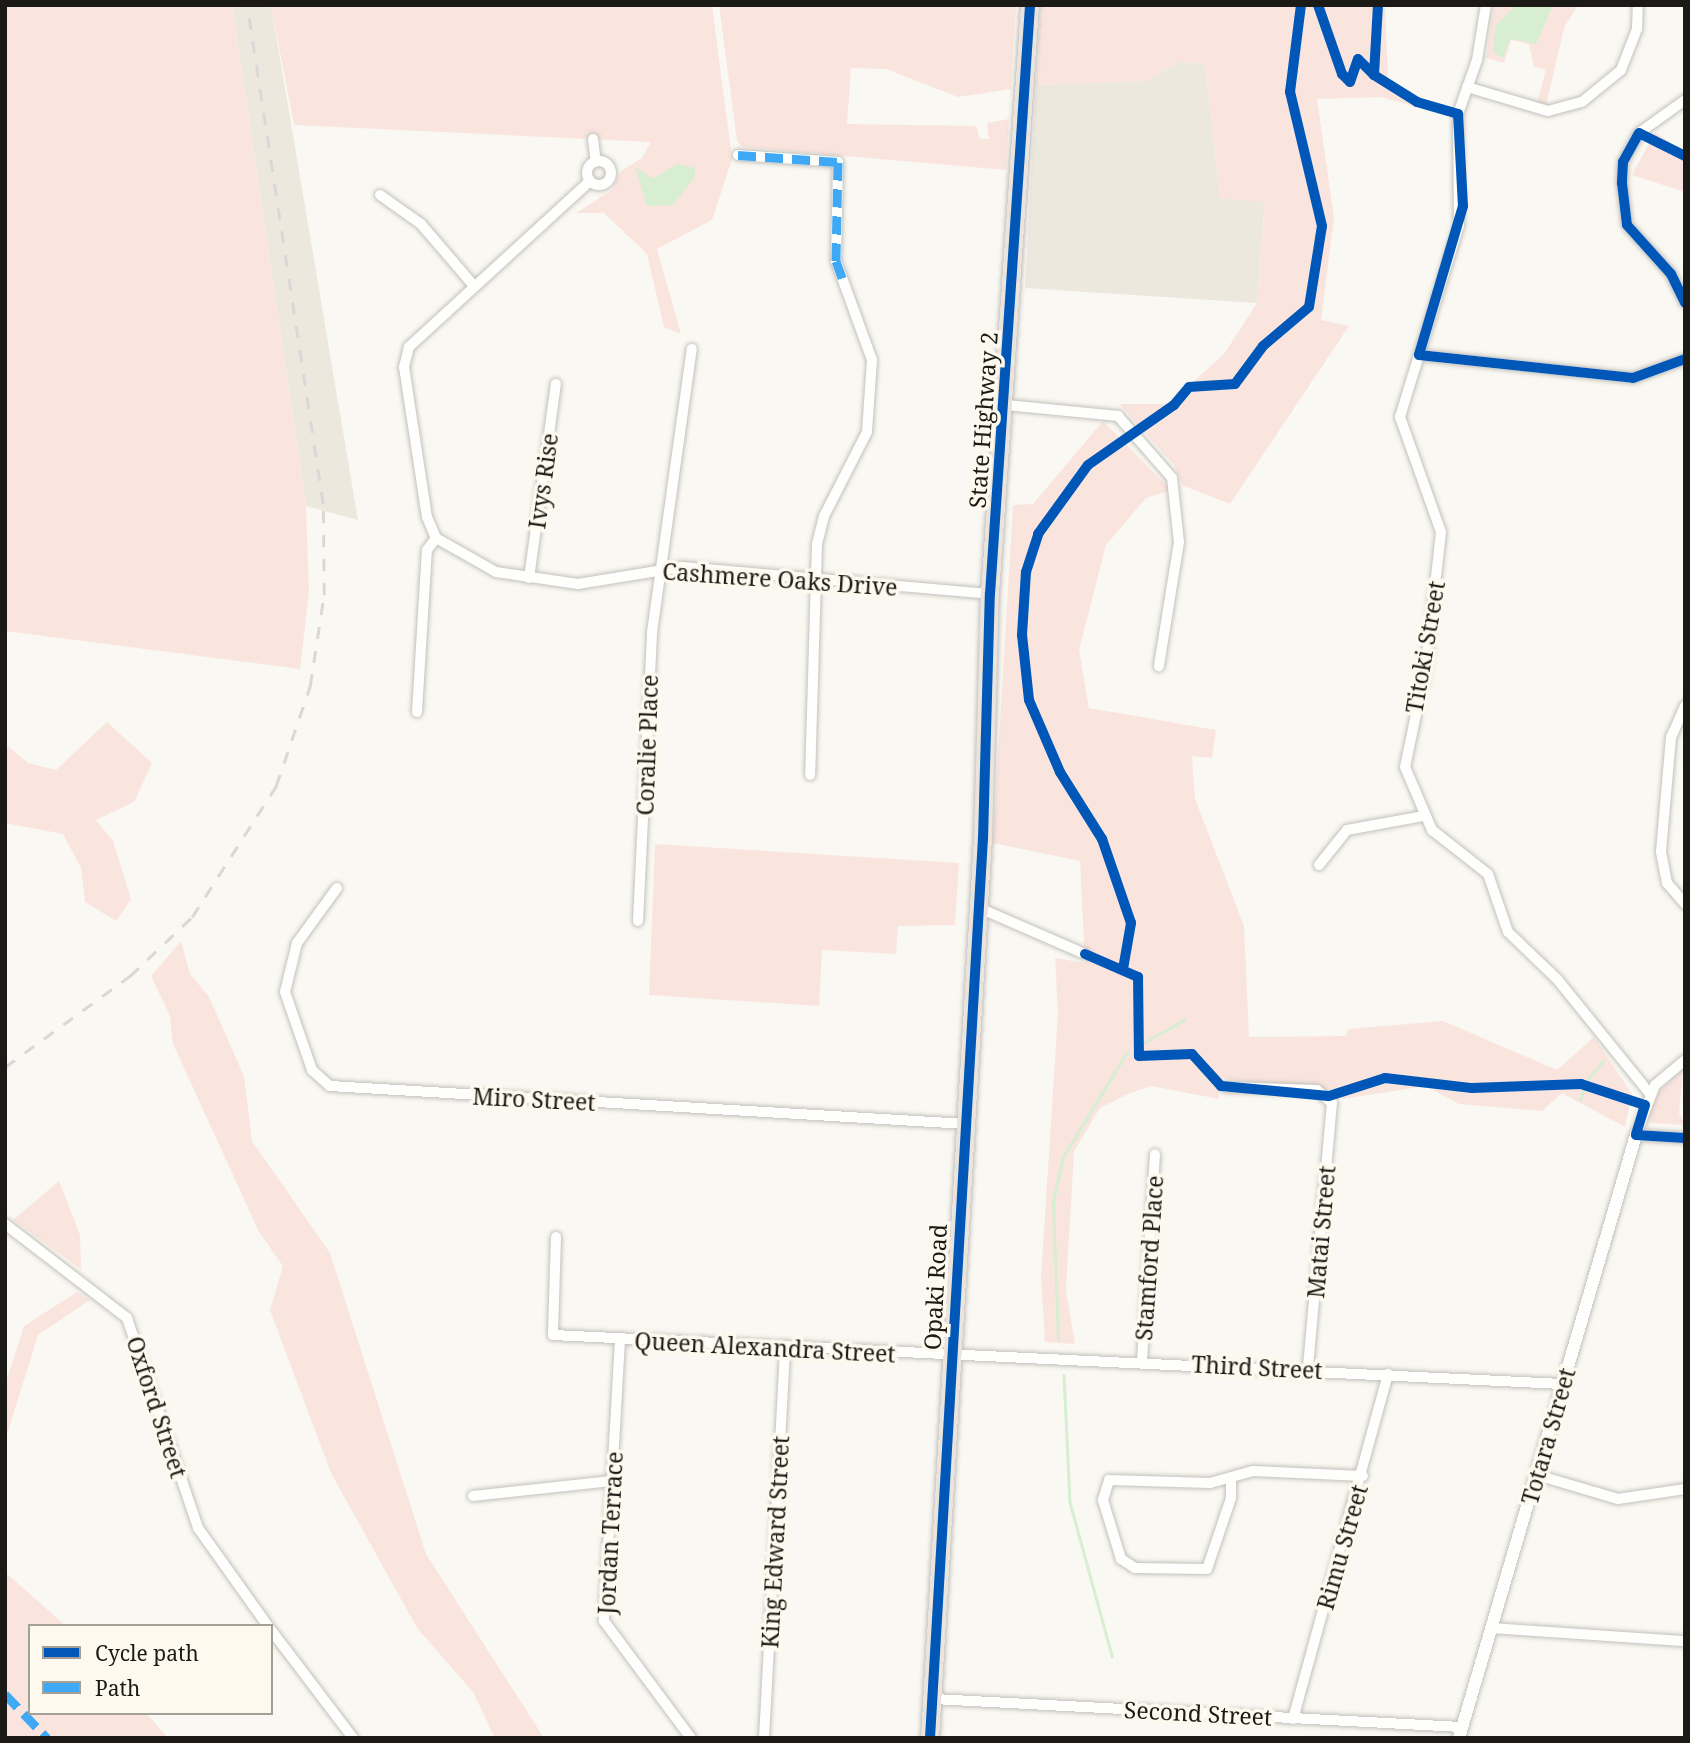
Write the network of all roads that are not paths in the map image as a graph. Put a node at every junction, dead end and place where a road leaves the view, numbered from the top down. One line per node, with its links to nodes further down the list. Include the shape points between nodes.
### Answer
1 (1030, 5): 17 (highway, State Highway 2)
2 (1486, 5): 4 (street, Titoki Street)
3 (1638, 5): 4 (street, via 1637,29 1621,69 1582,103 1548,111)
4 (1467, 86): 14 (street, Titoki Street, via 1457,125 1463,206)
5 (1685, 100): 12 (street, via 1639,133 1623,162 1622,183 1627,225 1671,274)
6 (593, 139): 8 (street)
7 (738, 155): 21 (street, via 838,162 835,261 872,360 871,404 863,444 824,516)
8 (596, 162): 9 (street, via 587,170); 9 (street, via 607,165 611,176 604,184)
9 (590, 181): 11 (street)
10 (380, 195): 11 (street, via 421,225)
11 (474, 286): 18 (street, via 418,335 405,357 427,517)
12 (1685, 303)
13 (692, 349): 19 (street, Coralie Place)
14 (1419, 355): 15 (street, via 1633,378); 27 (street, Titoki Street, via 1401,427 1441,532 1426,666 1406,754 1407,781)
15 (1685, 359)
16 (556, 384): 20 (street, Ivys Rise)
17 (1006, 405): 22 (highway, State Highway 2); 23 (street, via 1118,416 1172,478 1179,542)
18 (436, 538): 20 (street, Cashmere Oaks Drive, via 496,572); 25 (street, via 427,550)
19 (664, 570): 20 (street, Cashmere Oaks Drive, via 589,584); 21 (street, Cashmere Oaks Drive); 33 (street, Coralie Place, via 652,632)
20 (529, 578)
21 (814, 579): 22 (street, Cashmere Oaks Drive); 26 (street, via 817,655)
22 (990, 594): 28 (highway, State Highway 2)
23 (1159, 666)
24 (1685, 706): 31 (street, via 1671,737 1661,852 1667,883)
25 (417, 712)
26 (810, 775)
27 (1423, 816): 29 (street, via 1347,830); 37 (street, Titoki Street, via 1488,874 1508,932 1557,979)
28 (983, 839): 32 (highway, Opaki Road)
29 (1319, 865)
30 (337, 888): 38 (street, Miro Street, via 297,943 285,992 312,1070 330,1086)
31 (1685, 904)
32 (977, 907): 34 (street); 38 (highway, Opaki Road)
33 (638, 921)
34 (1084, 954)
35 (1685, 1060): 37 (street)
36 (1226, 1087): 48 (street, Matai Street, via 1329,1096)
37 (1650, 1094): 39 (street)
38 (965, 1125): 46 (highway, Opaki Road)
39 (1636, 1135): 40 (street); 50 (street, Totara Street)
40 (1685, 1138)
41 (1155, 1154): 47 (street, Stamford Place)
42 (5, 1224): 57 (street, Oxford Street, via 127,1318 198,1528)
43 (556, 1237): 44 (street, Queen Alexandra Street, via 553,1335)
44 (620, 1340): 45 (street, Queen Alexandra Street); 54 (street, Jordan Terrace)
45 (785, 1347): 46 (street, Queen Alexandra Street); 66 (street, King Edward Street)
46 (952, 1353): 47 (street, Third Street); 61 (highway, Opaki Road)
47 (1142, 1361): 48 (street, Third Street)
48 (1308, 1369): 49 (street, Third Street)
49 (1388, 1374): 50 (street, Third Street); 52 (street, Rimu Street)
50 (1563, 1384): 51 (street, Totara Street)
51 (1536, 1475): 55 (street, via 1618,1499); 58 (street, Totara Street)
52 (1363, 1476): 53 (street, via 1253,1471); 62 (street, Rimu Street)
53 (1231, 1480): 53 (street, via 1231,1498 1207,1569 1135,1568 1121,1559 1103,1500 1109,1480)
54 (611, 1481): 56 (street); 65 (street, Jordan Terrace, via 604,1621)
55 (1685, 1489)
56 (473, 1496)
57 (267, 1624)
58 (1492, 1628): 60 (street); 63 (street, Totara Street)
59 (273, 1632): 64 (street, Oxford Street)
60 (1685, 1641)
61 (934, 1699): 62 (street, Second Street); 67 (highway, Opaki Road)
62 (1293, 1719): 63 (street, Second Street)
63 (1461, 1733)
64 (353, 1738)
65 (691, 1738)
66 (764, 1738)
67 (930, 1738)

